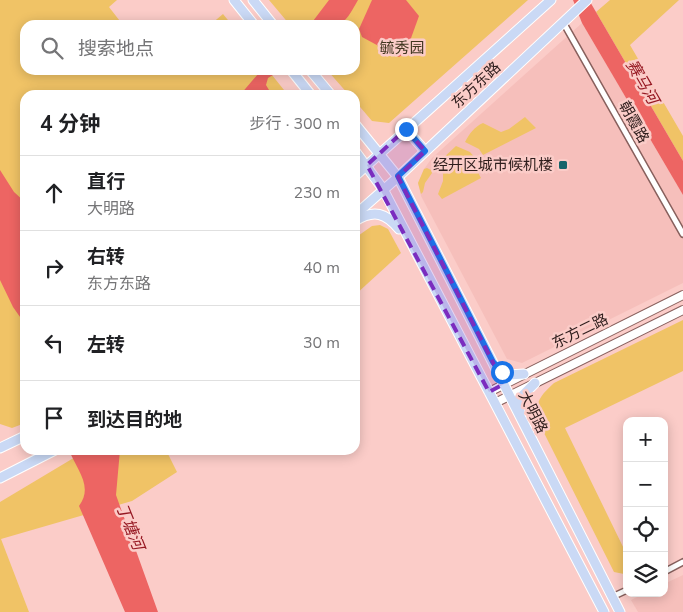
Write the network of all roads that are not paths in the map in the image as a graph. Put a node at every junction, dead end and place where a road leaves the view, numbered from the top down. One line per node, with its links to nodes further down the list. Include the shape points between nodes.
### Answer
1 (234, 0): 5 (main road)
2 (253, 0): 6 (main road)
3 (551, 0): 12 (main road, 东方东路)
4 (587, 0): 7 (main road, 东方东路)
5 (250, 20)
6 (269, 20)
7 (563, 22): 14 (main road, 东方东路); 23 (street, 朝霞路)
8 (295, 75): 10 (main road)
9 (314, 75): 11 (main road)
10 (307, 90)
11 (327, 90)
12 (406, 129): 14 (main road); 15 (main road, 东方东路)
13 (360, 130): 15 (main road, 大明路)
14 (425, 151): 19 (main road, 东方东路)
15 (379, 154): 17 (main road, 东方东路); 19 (main road, 大明路)
16 (360, 157): 17 (main road, 大明路)
17 (367, 165): 18 (main road, 东方东路); 20 (main road, 大明路)
18 (360, 171)
19 (398, 176): 20 (main road, 东方东路); 27 (main road, 大明路)
20 (383, 189): 21 (main road, 东方东路); 24 (main road, 大明路)
21 (360, 208)
22 (360, 218): 24 (main road, via 382,214)
23 (683, 234)
24 (411, 244): 31 (main road, 大明路)
25 (683, 295): 28 (main road, 东方二路)
26 (683, 310): 29 (main road, 东方二路)
27 (493, 362): 28 (main road, via 507,375); 30 (main road, 大明路)
28 (524, 374): 30 (main road, 东方二路)
29 (535, 383): 32 (main road, 东方二路); 34 (main road, via 519,399)
30 (504, 384): 31 (main road, 东方二路); 32 (main road, 大明路)
31 (489, 392): 33 (main road, 大明路)
32 (510, 396): 33 (main road, 东方二路); 34 (main road, 大明路)
33 (494, 403): 43 (main road, 大明路)
34 (520, 417): 42 (main road, 大明路)
35 (20, 438): 36 (main road)
36 (0, 448)
37 (45, 455): 38 (main road)
38 (0, 478)
39 (683, 562): 40 (street)
40 (668, 570)
41 (623, 592): 42 (street)
42 (612, 596): 44 (main road, 大明路)
43 (604, 612)
44 (620, 612)

